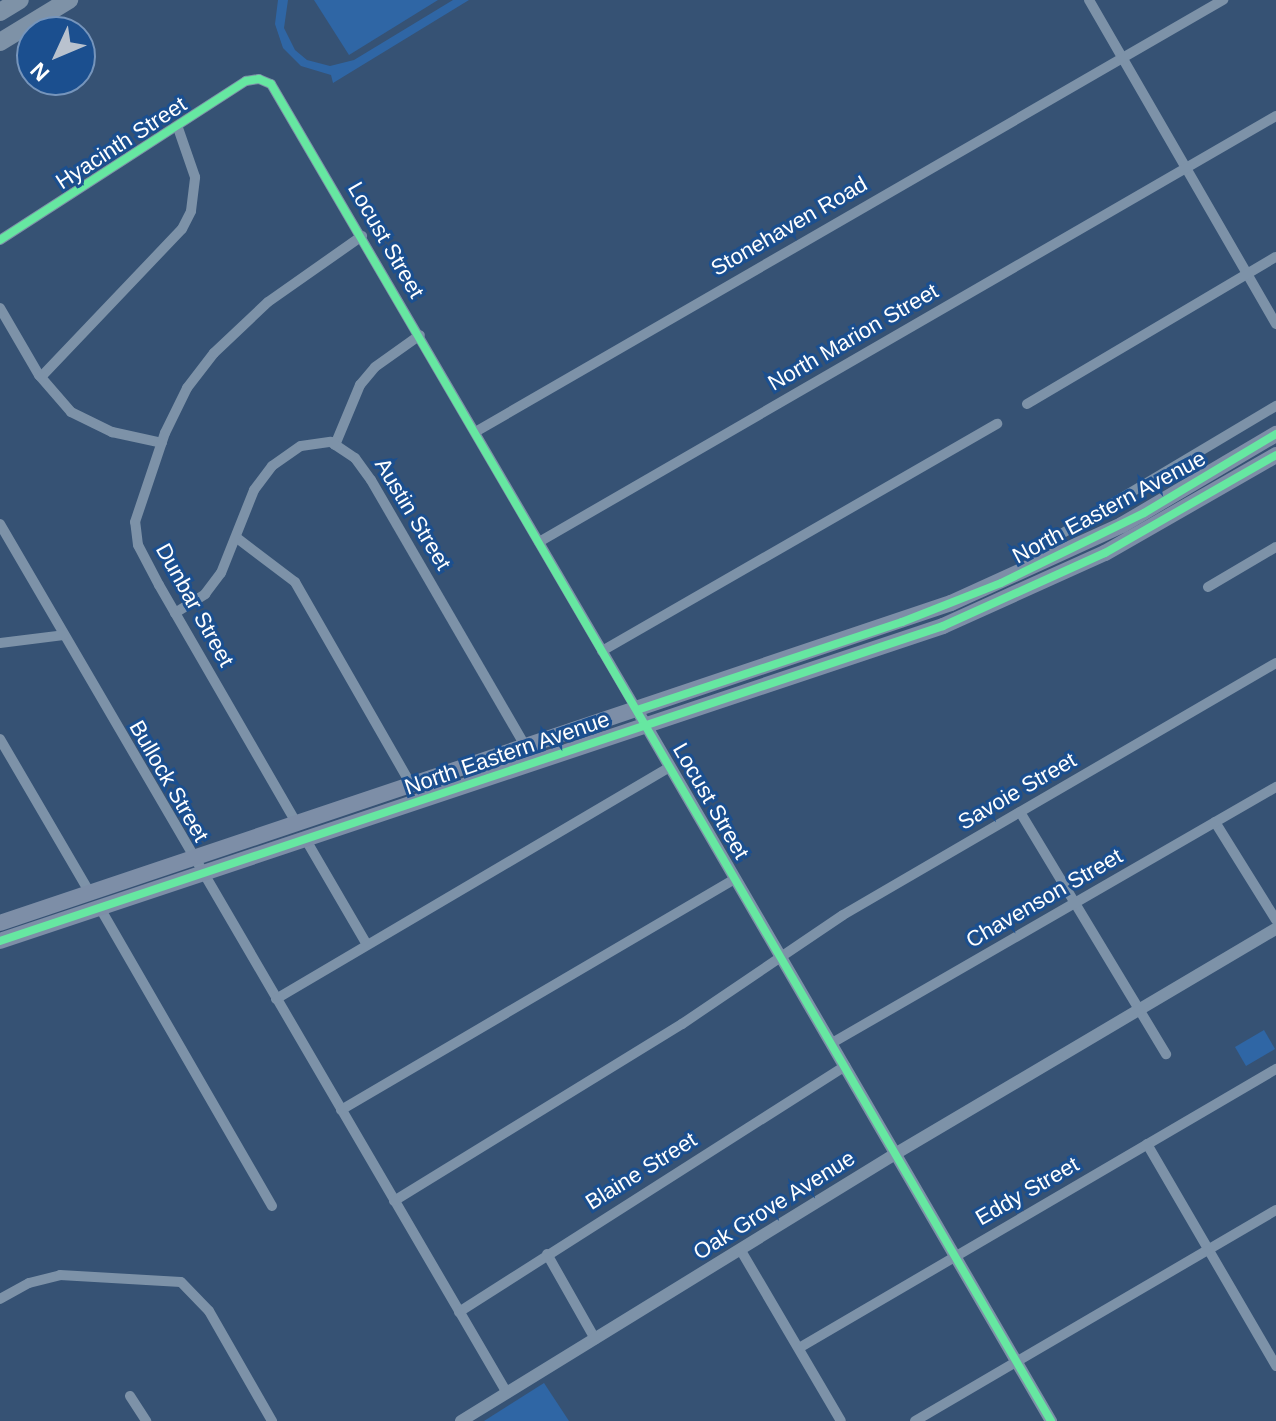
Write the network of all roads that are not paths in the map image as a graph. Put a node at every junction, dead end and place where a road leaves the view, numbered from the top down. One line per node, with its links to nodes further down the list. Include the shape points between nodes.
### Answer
1 (20, 0): 5 (highway)
2 (69, 0): 6 (highway)
3 (1089, 0): 7 (street)
4 (1223, 0): 7 (street, Stonehaven Road)
5 (0, 12)
6 (0, 42)
7 (1123, 59): 11 (street); 23 (street, Stonehaven Road)
8 (261, 80): 10 (street, Hyacinth Street, via 246,81); 12 (street, Locust Street, via 291,113)
9 (1276, 116): 11 (street, North Marion Street)
10 (178, 128): 13 (street, Hyacinth Street); 19 (street, via 195,177 191,211 182,229)
11 (1187, 167): 15 (street); 30 (street, North Marion Street)
12 (362, 236): 18 (street, Locust Street); 25 (street, Dunbar Street, via 268,302 214,353 187,388)
13 (0, 240)
14 (1276, 257): 15 (street)
15 (1249, 276): 17 (street); 20 (street)
16 (0, 308): 19 (street)
17 (1276, 324)
18 (420, 335): 23 (street, Locust Street); 26 (street, via 375,367 360,385)
19 (41, 377): 25 (street, via 71,412 112,432)
20 (1027, 404)
21 (1276, 406): 32 (street, via 1041,546)
22 (997, 424): 37 (street)
23 (477, 431): 30 (street, Locust Street)
24 (1276, 434): 32 (main road, North Eastern Avenue, via 1168,500)
25 (162, 443): 34 (street, Dunbar Street, via 135,522 138,545)
26 (335, 445): 29 (street, via 301,446 272,466 254,490); 42 (street, Austin Street, via 355,458 371,480)
27 (1276, 455): 40 (main road, North Eastern Avenue, via 1129,541 1000,603)
28 (0, 524): 35 (street, Bullock Street)
29 (237, 538): 34 (street, via 205,594); 44 (street, via 295,582)
30 (539, 542): 37 (street, Locust Street)
31 (1276, 547): 33 (street)
32 (1049, 561): 39 (main road, North Eastern Avenue, via 902,622)
33 (1208, 587)
34 (175, 613): 48 (street, Dunbar Street)
35 (64, 635): 36 (street); 50 (street, Bullock Street)
36 (0, 643)
37 (602, 651): 39 (street, Locust Street)
38 (1276, 663): 46 (street, Savoie Street)
39 (637, 710): 40 (street, Locust Street); 42 (main road, North Eastern Avenue)
40 (646, 726): 43 (street, Locust Street); 49 (main road, North Eastern Avenue)
41 (0, 739): 53 (street)
42 (526, 747): 44 (main road, North Eastern Avenue)
43 (670, 767): 52 (street, Locust Street); 60 (street)
44 (412, 786): 48 (main road, North Eastern Avenue)
45 (1276, 787): 47 (street, Chavenson Street)
46 (1020, 812): 54 (street); 61 (street, Savoie Street, via 843,915)
47 (1215, 822): 54 (street, Chavenson Street); 56 (street)
48 (297, 824): 50 (main road, North Eastern Avenue)
49 (306, 840): 51 (main road, North Eastern Avenue); 60 (street)
50 (193, 859): 51 (street, Bullock Street); 53 (main road, North Eastern Avenue)
51 (202, 874): 55 (main road, North Eastern Avenue); 62 (street, Bullock Street)
52 (735, 879): 61 (street, Locust Street); 68 (street)
53 (90, 893): 57 (main road, North Eastern Avenue)
54 (1075, 903): 63 (street); 64 (street, Chavenson Street)
55 (100, 908): 59 (main road, North Eastern Avenue); 72 (street)
56 (1276, 920)
57 (0, 923)
58 (1276, 929): 63 (street, Oak Grove Avenue)
59 (0, 941)
60 (367, 945): 62 (street)
61 (781, 959): 64 (street, Locust Street); 71 (street, Savoie Street)
62 (276, 999): 68 (street, Bullock Street)
63 (1139, 1010): 65 (street); 70 (street, Oak Grove Avenue)
64 (832, 1043): 66 (street, Locust Street)
65 (1166, 1054)
66 (845, 1066): 70 (street, Locust Street); 76 (street, Blaine Street)
67 (1276, 1069): 69 (street, Eddy Street)
68 (341, 1110): 71 (street, Bullock Street)
69 (1147, 1144): 75 (street); 77 (street, Eddy Street)
70 (895, 1154): 74 (street, Oak Grove Avenue); 77 (street, Locust Street)
71 (394, 1201): 79 (street, Bullock Street)
72 (272, 1206)
73 (1276, 1210): 75 (street)
74 (740, 1249): 80 (street, Oak Grove Avenue); 81 (street)
75 (1208, 1249): 82 (street); 83 (street)
76 (547, 1254): 79 (street, Blaine Street); 80 (street)
77 (955, 1257): 81 (street, Eddy Street); 82 (street, Locust Street)
78 (0, 1299): 87 (street, via 29,1283 60,1275 181,1282 209,1311)
79 (459, 1312): 84 (street, Bullock Street)
80 (595, 1339): 84 (street, Oak Grove Avenue)
81 (799, 1348): 89 (street)
82 (1016, 1361): 90 (street); 91 (street, Locust Street)
83 (1276, 1366)
84 (507, 1393): 88 (street, Oak Grove Avenue)
85 (130, 1396): 86 (street)
86 (146, 1421)
87 (272, 1421)
88 (461, 1421)
89 (841, 1421)
90 (915, 1421)
91 (1051, 1421)

